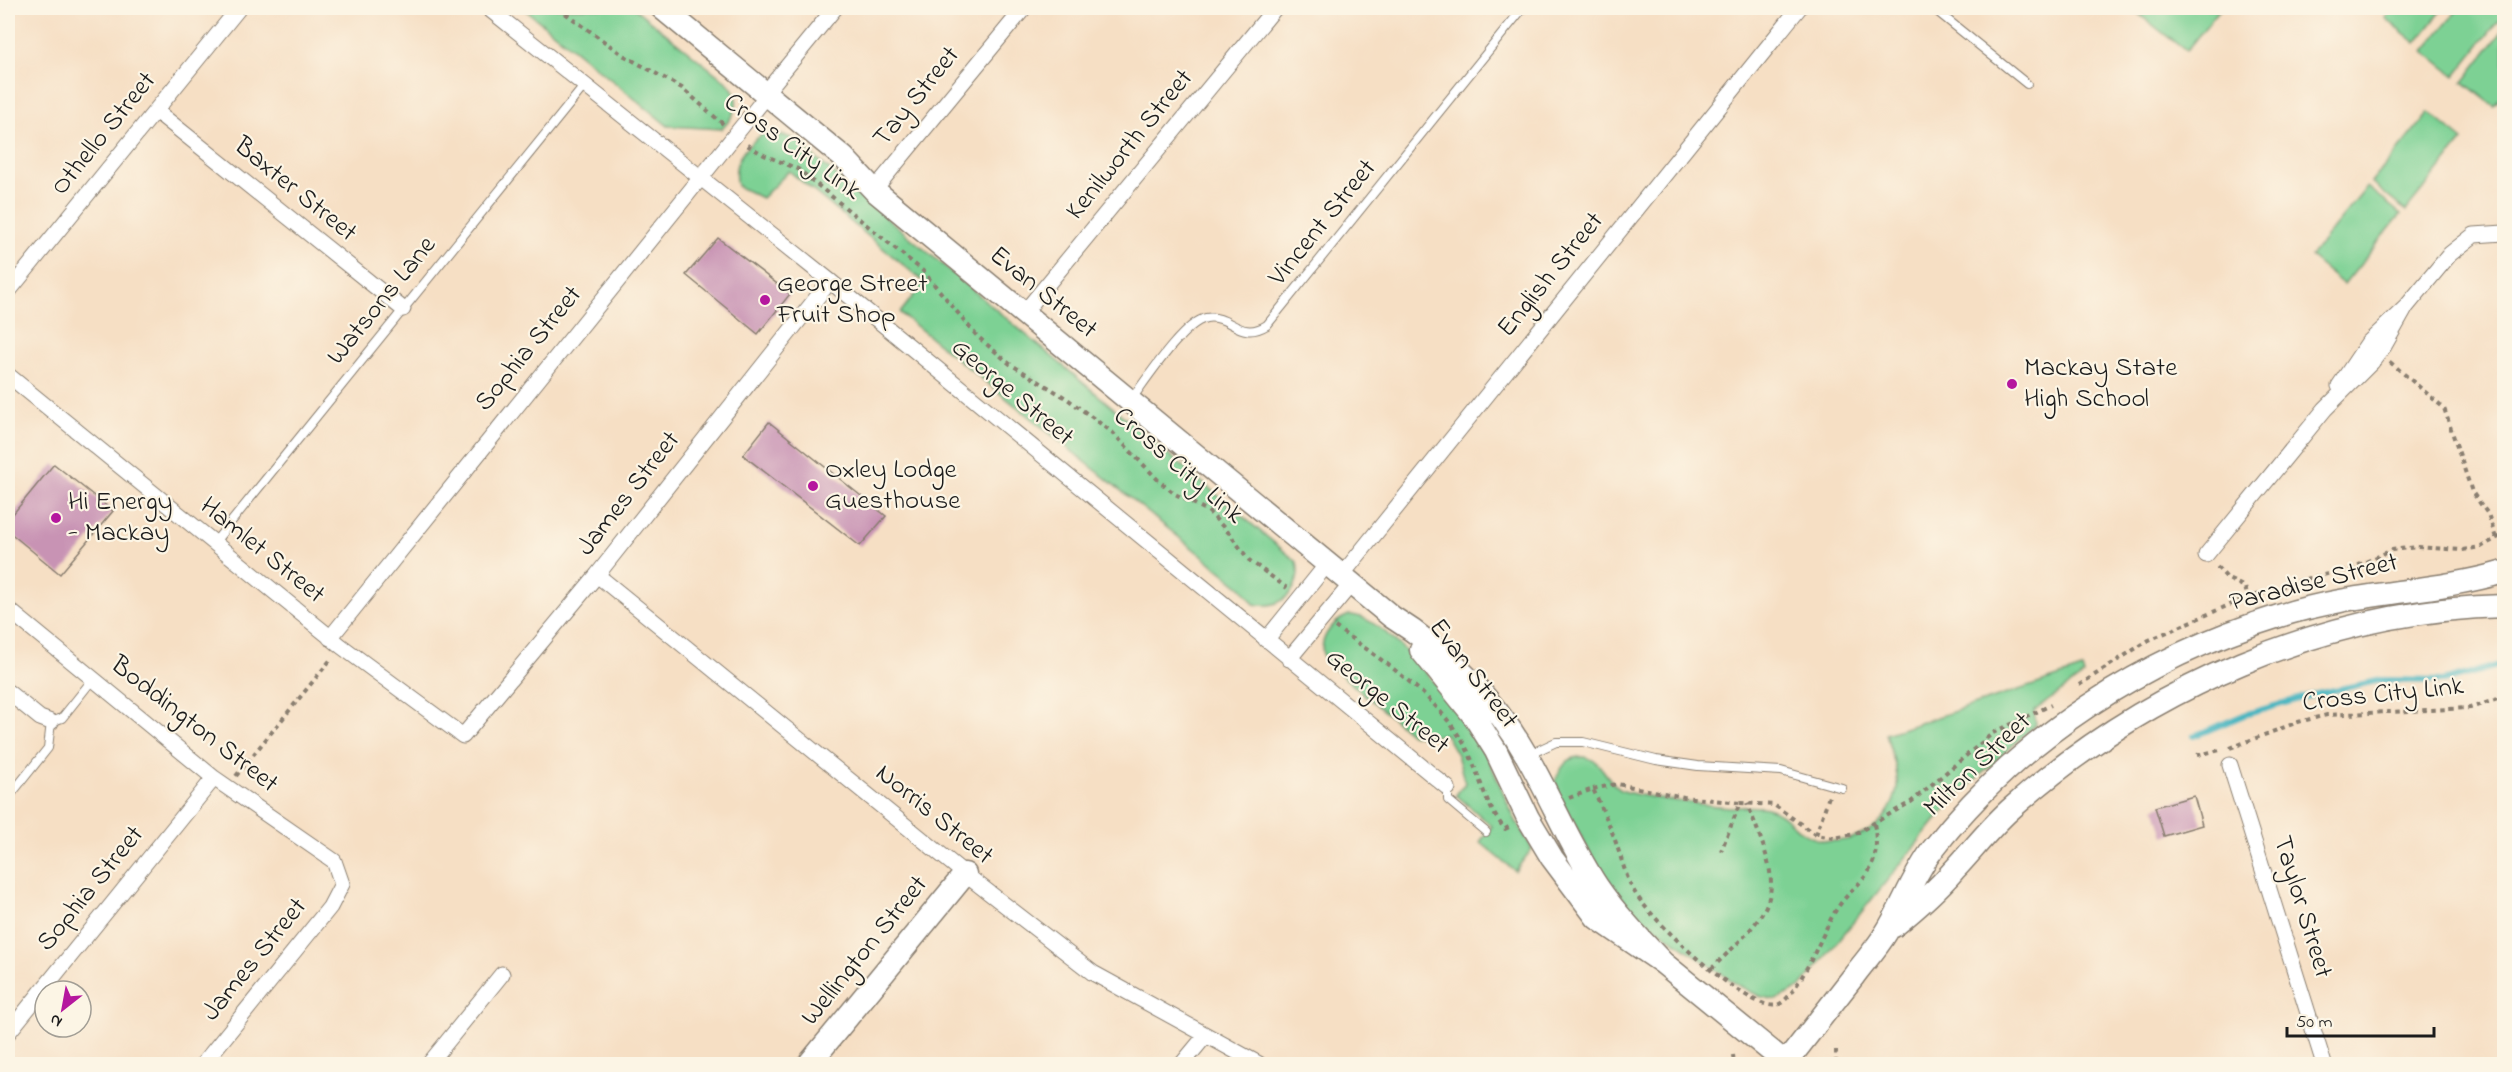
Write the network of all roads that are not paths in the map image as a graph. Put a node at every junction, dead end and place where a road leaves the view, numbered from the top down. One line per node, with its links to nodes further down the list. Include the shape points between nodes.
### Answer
1 (239, 8): 13 (street, Othello Street)
2 (488, 8): 11 (street, George Street)
3 (663, 8): 12 (street, Evan Street)
4 (835, 8): 12 (street, Sophia Street)
5 (1023, 8): 15 (street, Tay Street)
6 (1275, 8): 20 (street, Kenilworth Street)
7 (1523, 8): 22 (lane, Vincent Street, via 1267,324 1248,331 1216,318 1194,323)
8 (1799, 8): 26 (street, English Street)
9 (1933, 8): 10 (lane)
10 (2027, 84)
11 (585, 85): 14 (street, George Street); 19 (lane, Watsons Lane)
12 (768, 92): 14 (street, Sophia Street); 15 (street, Evan Street, via 844,158)
13 (156, 111): 18 (street, Othello Street); 19 (street, Baxter Street)
14 (700, 176): 17 (street, George Street); 32 (street, Sophia Street)
15 (874, 190): 20 (street, Evan Street)
16 (2505, 233): 24 (street, via 2474,235 2450,254 2406,307 2372,362 2325,409)
17 (830, 280): 27 (street, James Street); 31 (street, George Street)
18 (8, 292)
19 (403, 309): 23 (lane, Watsons Lane)
20 (1023, 314): 22 (street, Evan Street)
21 (8, 375): 23 (street, Hamlet Street)
22 (1130, 401): 26 (street, Evan Street)
23 (213, 544): 32 (street, Hamlet Street)
24 (2206, 555)
25 (2505, 572): 34 (street, Paradise Street, via 2356,597 2281,615 2228,633)
26 (1341, 574): 30 (street, Evan Street); 31 (street, via 1300,599); 33 (street, via 1323,617)
27 (597, 575): 39 (street, James Street); 48 (street, Norris Street)
28 (2505, 606): 37 (street, Paradise Street, via 2437,612 2317,637 2278,648)
29 (8, 609): 35 (street, Boddington Street)
30 (1392, 617): 40 (street, Evan Street, via 1455,665 1491,705); 42 (street, Evan Street, via 1465,704)
31 (1266, 640): 33 (street, George Street)
32 (336, 642): 39 (street, Hamlet Street)
33 (1289, 659): 44 (street, George Street)
34 (2144, 672): 50 (street, Milton Street, via 2101,696 2049,735 1977,800 1927,857)
35 (93, 679): 38 (lane, via 62,718); 43 (street, Boddington Street)
36 (8, 692): 38 (street, via 40,718)
37 (2162, 702): 50 (street, Milton Street, via 2116,727 2052,773 1995,823 1941,885)
38 (51, 722): 46 (lane, via 48,748)
39 (463, 736)
40 (1526, 756): 42 (street); 45 (lane, via 1556,742 1583,742 1656,760 1769,769); 51 (street, via 1605,898)
41 (2230, 765): 61 (street, Taylor Street)
42 (1504, 767): 51 (street, via 1528,818 1562,874 1597,918)
43 (214, 778): 49 (street, Boddington Street, via 334,861); 53 (street, Sophia Street)
44 (1448, 788): 47 (lane, George Street, via 1448,800)
45 (1842, 788)
46 (8, 798)
47 (1486, 832)
48 (965, 874): 54 (street, Norris Street, via 1093,973); 58 (street, Wellington Street)
49 (342, 884): 56 (street, James Street, via 330,908)
50 (1886, 933): 55 (street, Milton Street)
51 (1662, 963): 55 (street)
52 (502, 974): 57 (street)
53 (8, 1033)
54 (1206, 1035): 59 (street); 60 (street, Norris Street)
55 (1786, 1064)
56 (204, 1065)
57 (429, 1065)
58 (808, 1065)
59 (1182, 1065)
60 (1259, 1065)
61 (2324, 1065)

